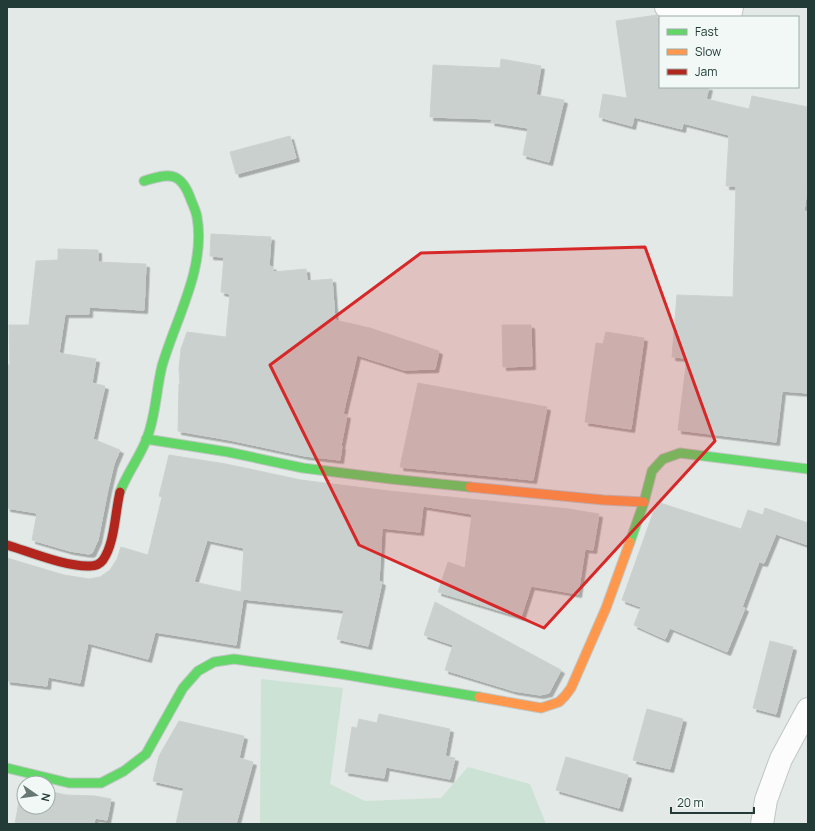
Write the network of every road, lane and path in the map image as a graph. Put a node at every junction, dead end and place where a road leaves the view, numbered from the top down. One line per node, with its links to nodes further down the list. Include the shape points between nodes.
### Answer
1 (666, 7): 3 (street)
2 (732, 7): 4 (street, via 731,12)
3 (711, 16)
4 (723, 16)
5 (144, 181): 6 (street, via 174,175 180,179 198,217 192,282 162,368)
6 (146, 439): 8 (street, via 228,452 303,468 391,479); 9 (street, via 127,474 105,558 99,565 80,566)
7 (808, 469): 8 (street, via 680,453 663,459 652,471)
8 (644, 502): 11 (street, via 606,608 571,688 565,698 556,704 542,708 234,659 214,662 198,671 183,688 146,754 124,771 101,783 69,783)
9 (7, 544)
10 (808, 708): 12 (street, via 781,759 766,800)
11 (7, 768)
12 (762, 824)

